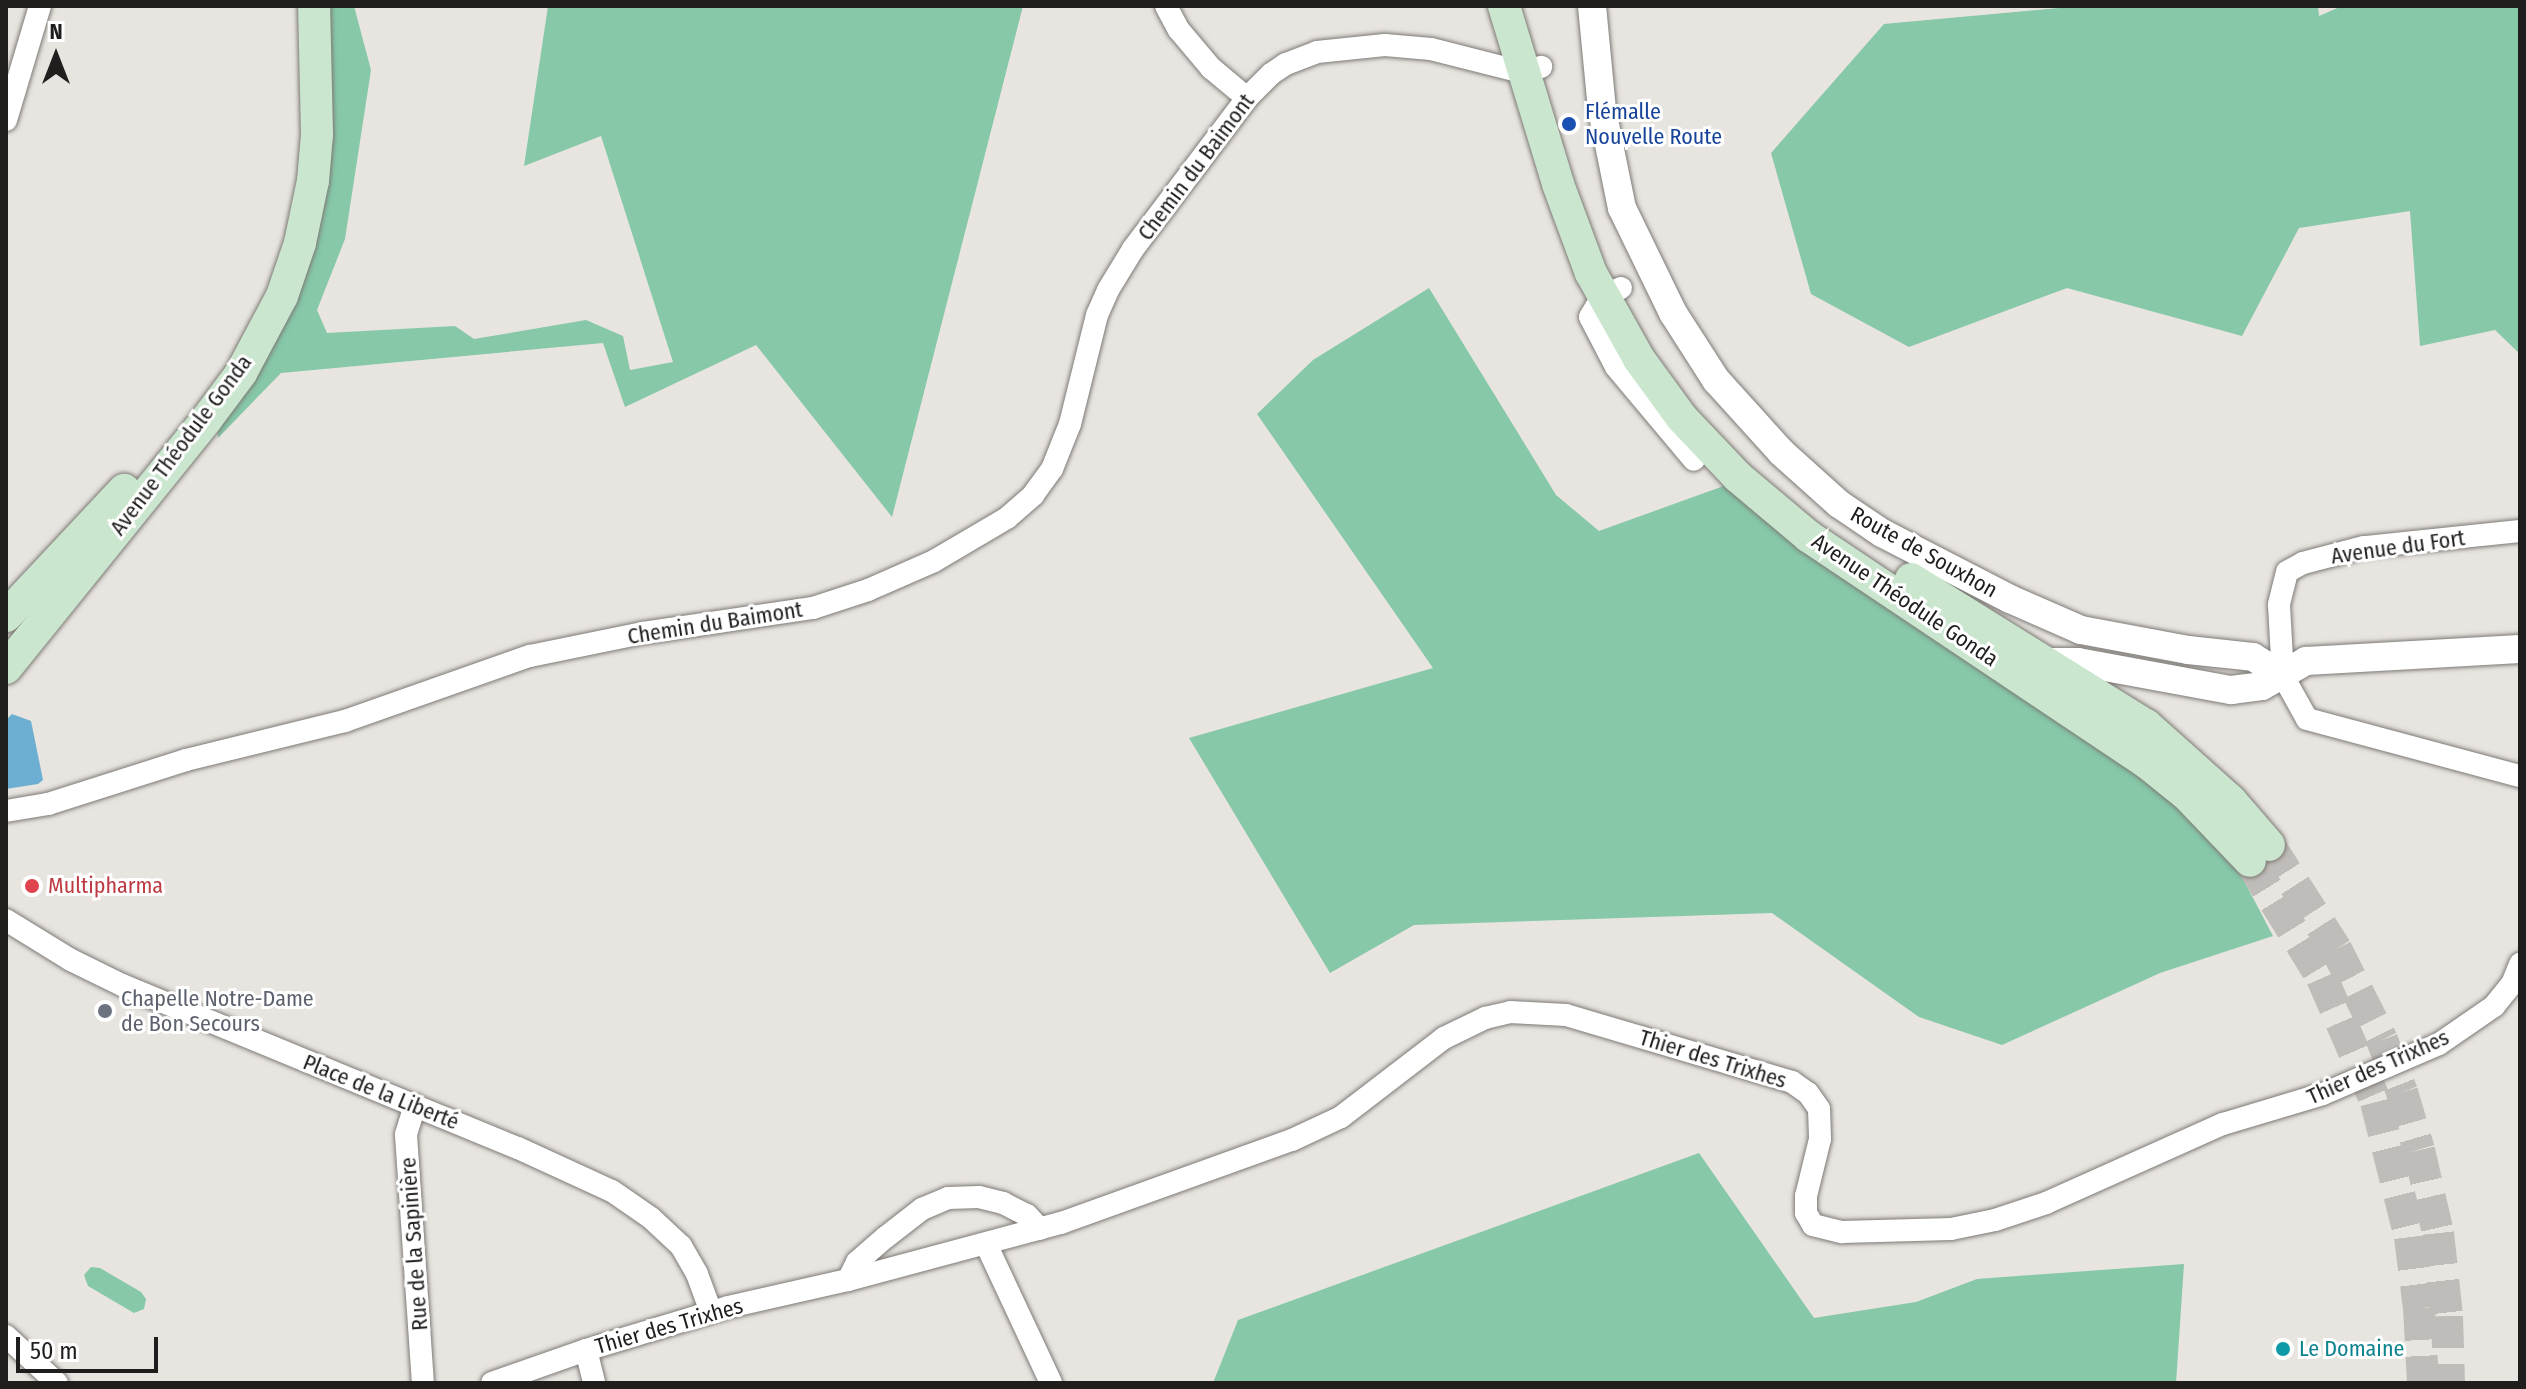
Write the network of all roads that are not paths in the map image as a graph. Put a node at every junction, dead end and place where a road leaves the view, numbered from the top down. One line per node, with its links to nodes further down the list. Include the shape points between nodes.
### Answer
1 (40, 6): 9 (street)
2 (295, 6): 14 (main road, Avenue Théodule Gonda, via 301,180 289,239 252,333 234,363 201,409)
3 (314, 6): 22 (main road, Avenue Théodule Gonda, via 313,181 282,296 241,373)
4 (1166, 6): 10 (street, via 1211,68)
5 (1504, 6): 8 (main road, Avenue Théodule Gonda)
6 (1522, 6): 8 (main road, Avenue Théodule Gonda)
7 (1592, 6): 16 (street, Route de Souxhon, via 1603,119 1622,208 1673,313 1716,380 1781,452 1839,504)
8 (1532, 70): 10 (street, Chemin du Baimont, via 1418,47 1364,46 1301,57 1271,74); 12 (main road, Avenue Théodule Gonda, via 1576,238)
9 (10, 93): 11 (street)
10 (1247, 98): 25 (street, Chemin du Baimont, via 1108,290 1052,469 1020,507 976,538 890,582 813,608 539,654 345,721 186,760 48,804)
11 (6, 120)
12 (1612, 293): 13 (street, via 1590,317 1605,351); 17 (main road, Avenue Théodule Gonda, via 1708,417 1782,492); 21 (main road, Avenue Théodule Gonda, via 1639,359 1682,418 1738,477 1808,536 2146,762 2259,853 2231,801 2146,725)
13 (1694, 460)
14 (144, 470): 18 (main road, Avenue Théodule Gonda, via 131,476); 19 (main road, Avenue Théodule Gonda)
15 (2520, 531): 23 (street, Avenue du Fort, via 2364,547 2287,572)
16 (1882, 533): 17 (street); 23 (street, Route de Souxhon, via 2081,630 2253,657)
17 (1912, 580): 21 (main road, Avenue Théodule Gonda)
18 (6, 602)
19 (6, 616)
20 (2520, 649): 23 (street, via 2306,661)
21 (2046, 662): 23 (street, via 2078,662 2231,690)
22 (6, 668)
23 (2272, 681): 24 (street, via 2307,719)
24 (2520, 776)
25 (6, 811)
26 (6, 920): 28 (street, Place de la Liberté, via 122,985)
27 (2520, 964): 29 (street, Thier des Trixhes, via 2494,1006 2439,1044 2323,1094 2223,1124 2046,1203 1962,1227 1842,1232 1813,1225 1806,1196 1821,1124 1808,1093 1775,1075 1680,1047 1576,1018 1528,1011 1485,1018 1444,1038 1322,1128)
28 (415, 1105): 32 (street, Place de la Liberté, via 630,1202 681,1246); 36 (street, Rue de la Sapinière, via 406,1135)
29 (1040, 1229): 30 (street, Thier des Trixhes); 31 (street, via 1003,1203 948,1198 922,1209 886,1237 857,1262)
30 (986, 1244): 31 (street, Thier des Trixhes); 39 (street)
31 (848, 1280): 32 (street, Thier des Trixhes)
32 (711, 1312): 34 (street, Thier des Trixhes)
33 (6, 1336): 35 (street)
34 (586, 1350): 37 (street, Thier des Trixhes); 38 (street)
35 (57, 1383)
36 (423, 1383)
37 (492, 1383)
38 (594, 1383)
39 (1051, 1383)

